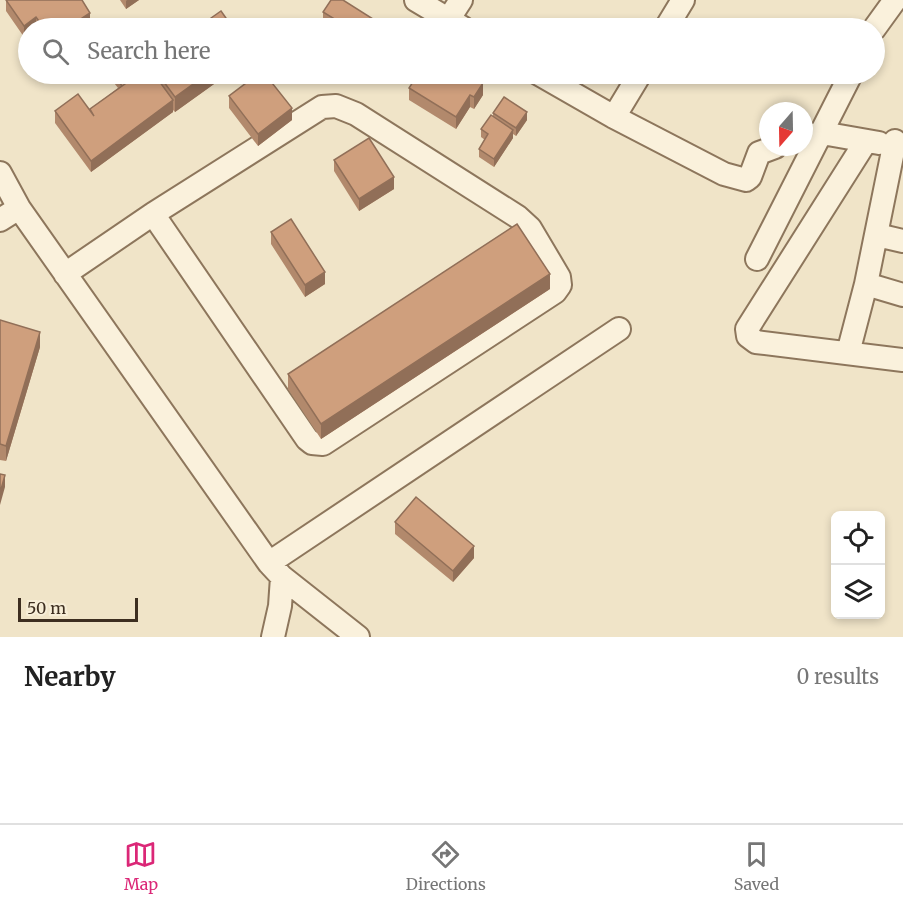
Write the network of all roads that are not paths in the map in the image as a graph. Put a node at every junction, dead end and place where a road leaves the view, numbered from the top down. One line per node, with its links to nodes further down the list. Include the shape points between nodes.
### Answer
1 (416, 0): 5 (street)
2 (460, 0): 6 (street)
3 (684, 0): 7 (street)
4 (896, 0): 8 (street)
5 (446, 18)
6 (457, 18)
7 (672, 18)
8 (882, 18)
9 (556, 84): 12 (street)
10 (634, 84): 12 (street)
11 (845, 84): 13 (street)
12 (614, 117): 16 (street, via 724,174 746,180)
13 (813, 135): 15 (street)
14 (899, 140): 15 (street, via 884,144); 21 (street)
15 (866, 141): 28 (street, via 747,329 748,336 756,342)
16 (759, 153)
17 (804, 156): 23 (street)
18 (0, 173): 19 (street)
19 (9, 214): 24 (street)
20 (153, 214): 20 (street, via 322,107 336,106 356,114 518,216 530,228 560,285 555,292 318,445 307,439); 24 (street)
21 (877, 235): 22 (street); 25 (street)
22 (903, 241)
23 (757, 259)
24 (65, 274): 30 (street)
25 (866, 284): 26 (street); 28 (street)
26 (903, 295)
27 (619, 329): 30 (street)
28 (848, 353): 29 (street)
29 (903, 360)
30 (275, 570): 31 (street, via 280,606); 32 (street)
31 (273, 637)
32 (358, 637)

